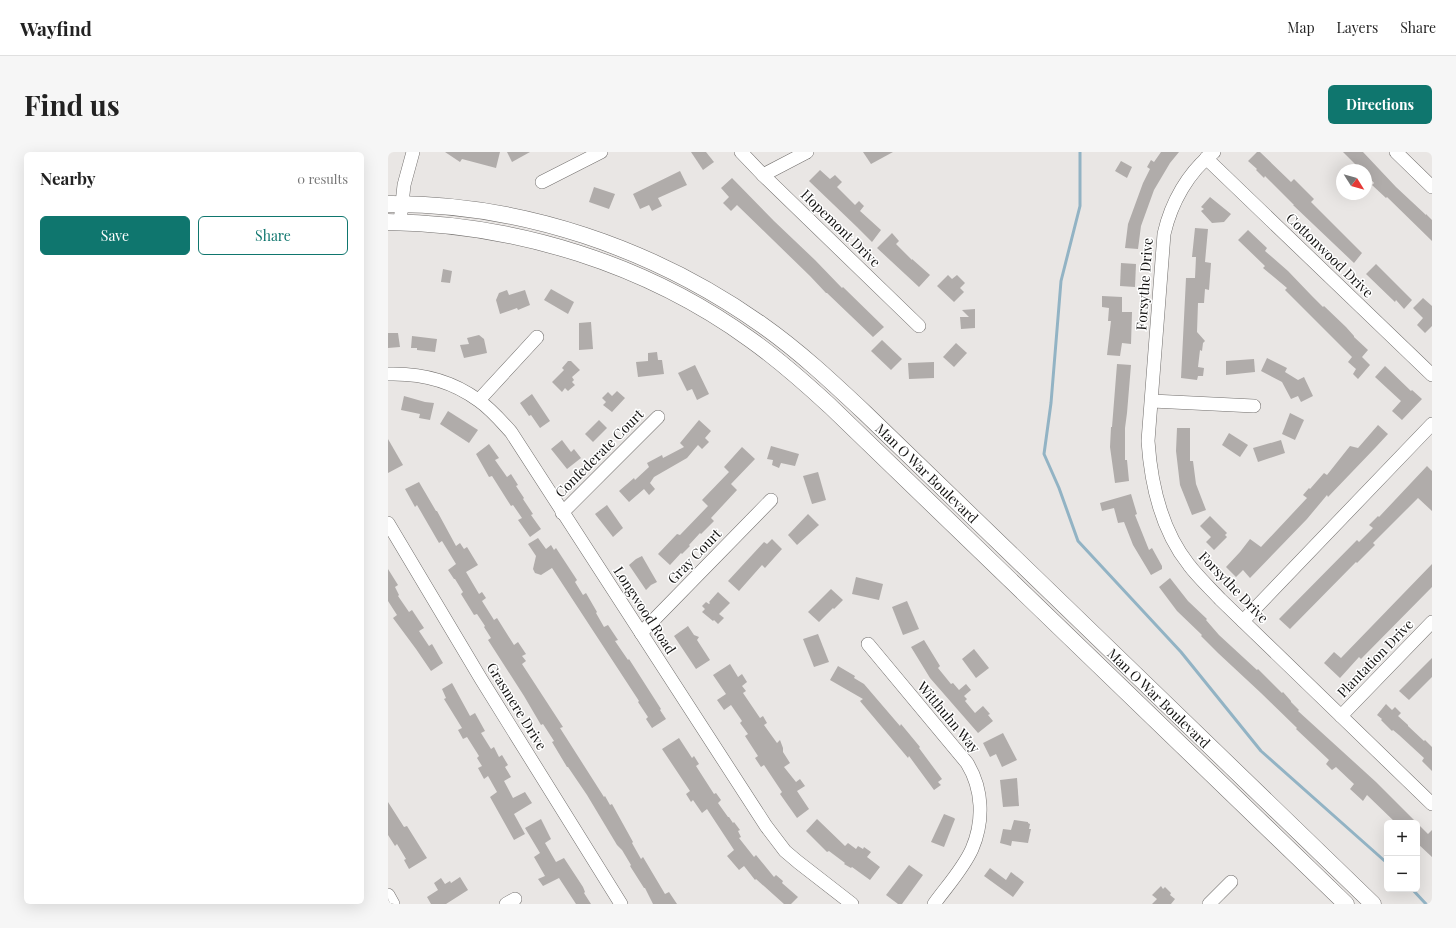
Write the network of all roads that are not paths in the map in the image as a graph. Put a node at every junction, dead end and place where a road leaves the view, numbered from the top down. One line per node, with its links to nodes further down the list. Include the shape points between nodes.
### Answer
1 (413, 152): 10 (street, via 404,185)
2 (602, 152): 8 (street)
3 (741, 152): 7 (street, Hopemont Drive)
4 (807, 152): 7 (street)
5 (1396, 152): 9 (street)
6 (1210, 155): 15 (street, Cottonwood Drive); 17 (street, Forsythe Drive, via 1192,174 1180,192 1167,221)
7 (762, 175): 12 (street, Hopemont Drive)
8 (542, 182)
9 (1432, 187)
10 (395, 204): 11 (street); 38 (main road, Man O War Boulevard, via 457,208 504,215 601,241 676,273 736,307 763,326 865,413)
11 (394, 222): 37 (main road, Man O War Boulevard, via 481,229 527,238 596,258 670,291 751,339 806,383)
12 (919, 326)
13 (538, 337): 16 (street)
14 (388, 374): 16 (street, Longwood Road, via 402,373 434,379 461,389)
15 (1432, 375)
16 (479, 400): 22 (street, Longwood Road, via 511,432)
17 (1152, 401): 18 (street); 24 (street, Forsythe Drive, via 1148,441 1150,467 1158,504 1167,528 1188,565)
18 (1254, 406)
19 (658, 416): 22 (street, Confederate Court)
20 (1432, 424): 24 (street)
21 (771, 500): 26 (street, Gray Court)
22 (562, 513): 26 (street, Longwood Road)
23 (388, 523): 33 (street, Grasmere Drive, via 481,679)
24 (1244, 621): 28 (street, Forsythe Drive)
25 (1432, 622): 28 (street, Plantation Drive)
26 (641, 633): 34 (street, Longwood Road, via 785,851)
27 (868, 644): 35 (street, Witthuhn Way, via 967,763 979,794 980,819 972,849)
28 (1341, 716): 29 (street, Forsythe Drive)
29 (1432, 804)
30 (1231, 882): 36 (street)
31 (388, 895): 32 (street)
32 (394, 904)
33 (621, 904)
34 (852, 904)
35 (934, 904)
36 (1209, 904)
37 (1346, 904)
38 (1373, 904)

